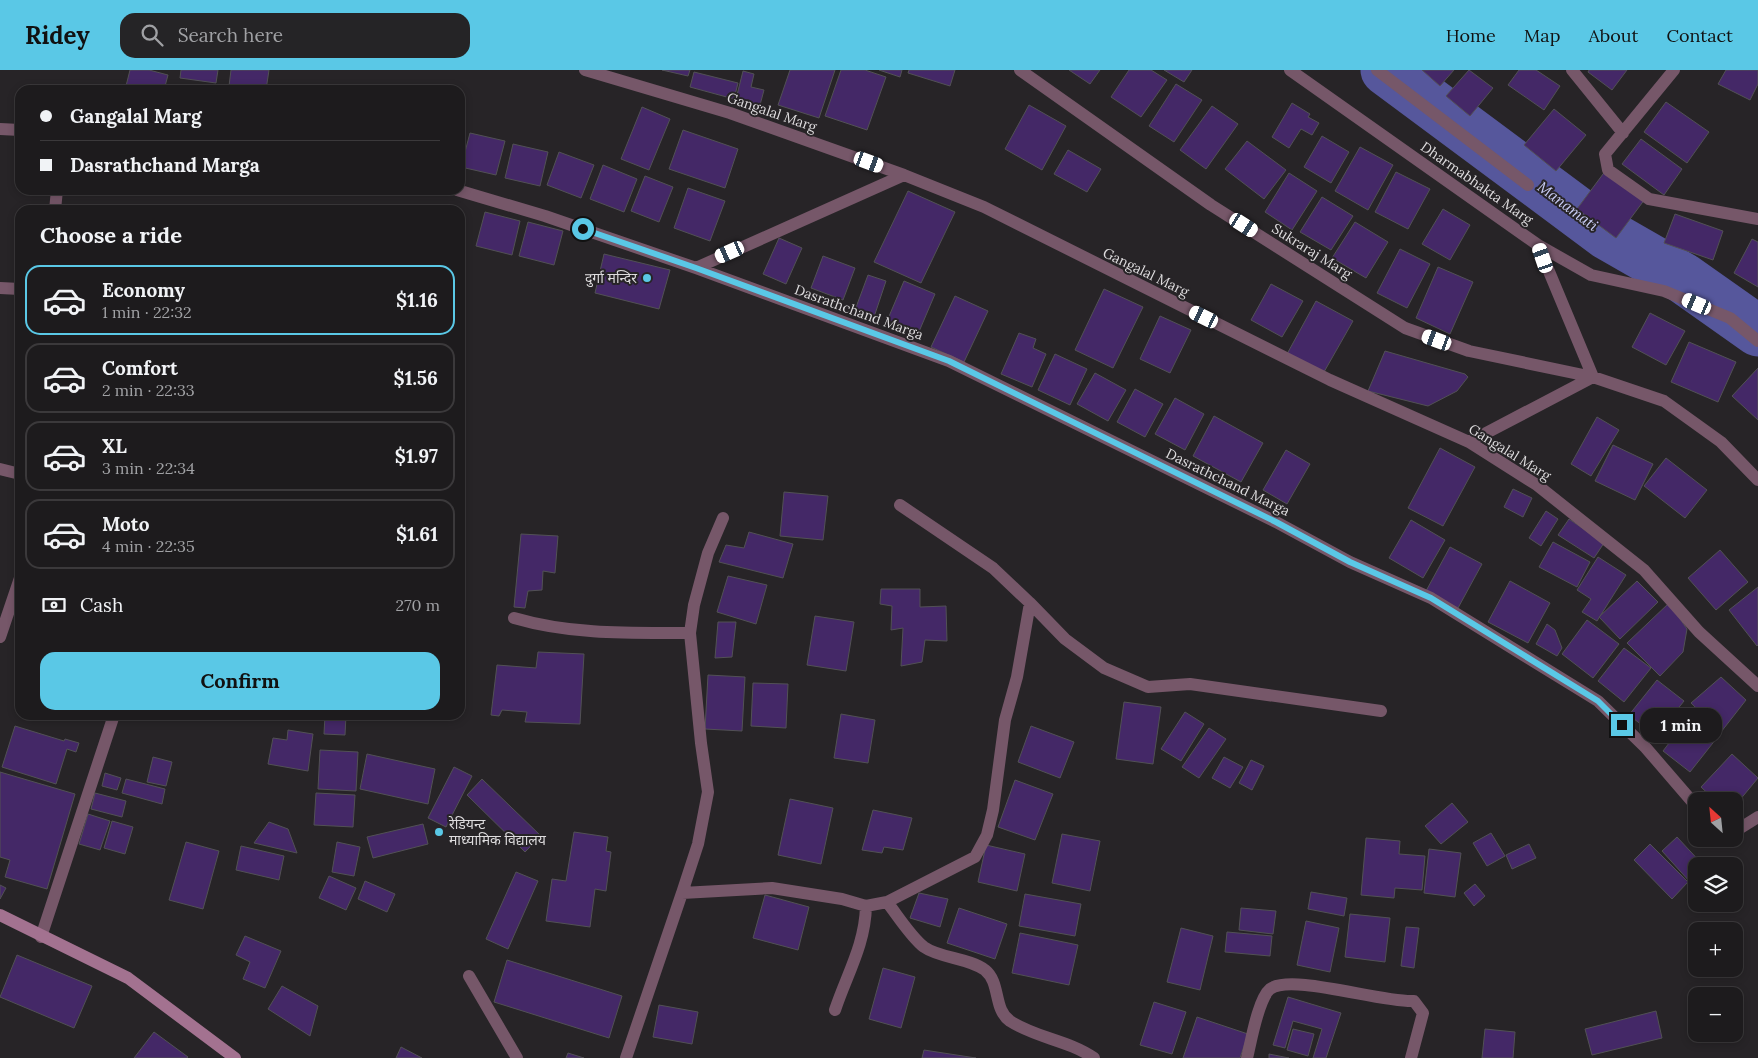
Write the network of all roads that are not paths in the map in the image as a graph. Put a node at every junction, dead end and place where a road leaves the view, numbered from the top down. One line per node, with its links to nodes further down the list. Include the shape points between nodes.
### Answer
1 (585, 70): 10 (street, Gangalal Marg, via 730,113)
2 (1020, 70): 19 (street, Sukraraj Marg, via 1211,205 1404,328 1469,352)
3 (1290, 70): 14 (street, Dharmabhakta Marg)
4 (1377, 70): 11 (street)
5 (1572, 70): 9 (street)
6 (1674, 70): 9 (street)
7 (0, 130): 8 (street)
8 (15, 130)
9 (1623, 133): 13 (street, via 1604,154 1608,170 1649,199)
10 (904, 175): 15 (street); 20 (street, Gangalal Marg, via 984,208 1330,380)
11 (1528, 185)
12 (465, 192): 15 (street)
13 (1758, 220)
14 (1538, 245): 18 (street, via 1591,275 1664,291 1730,318); 19 (street, Dharmabhakta Marg)
15 (696, 268): 34 (street, Dasrathchand Marga, via 949,361 1276,522 1350,562 1431,598 1598,701 1646,748)
16 (0, 288): 17 (street)
17 (15, 289)
18 (1758, 341)
19 (1593, 377): 20 (street); 23 (street, via 1664,401 1721,442)
20 (1469, 442): 31 (street, Gangalal Marg, via 1536,484 1644,570 1699,632)
21 (0, 469): 22 (street)
22 (15, 473)
23 (1758, 480)
24 (900, 505): 27 (street, via 993,568)
25 (723, 518): 29 (street, via 708,553)
26 (15, 593): 30 (street)
27 (1030, 604): 32 (street, via 1065,639 1104,668 1148,687 1190,684); 38 (street, via 1017,677 1005,720 987,835 975,857)
28 (514, 618): 29 (street, via 544,627 601,633)
29 (690, 633): 37 (street, via 708,792 698,844)
30 (0, 637)
31 (1758, 686)
32 (1381, 711)
33 (112, 720): 41 (street)
34 (1688, 797)
35 (1758, 817): 36 (street)
36 (1743, 826)
37 (682, 893): 39 (street, via 772,888); 46 (street)
38 (887, 902): 39 (street); 47 (street, via 924,947 985,970 993,981 999,1006 1007,1019 1022,1028 1080,1048)
39 (866, 906): 43 (street, via 856,960 845,979)
40 (0, 915): 41 (street)
41 (41, 936): 44 (street, via 128,978)
42 (469, 976): 45 (street)
43 (835, 1010)
44 (235, 1058)
45 (517, 1058)
46 (626, 1058)
47 (1094, 1058)
48 (1247, 1058): 49 (street, via 1269,990 1277,985 1311,984 1398,1002 1414,1002 1423,1013)
49 (1412, 1058)

